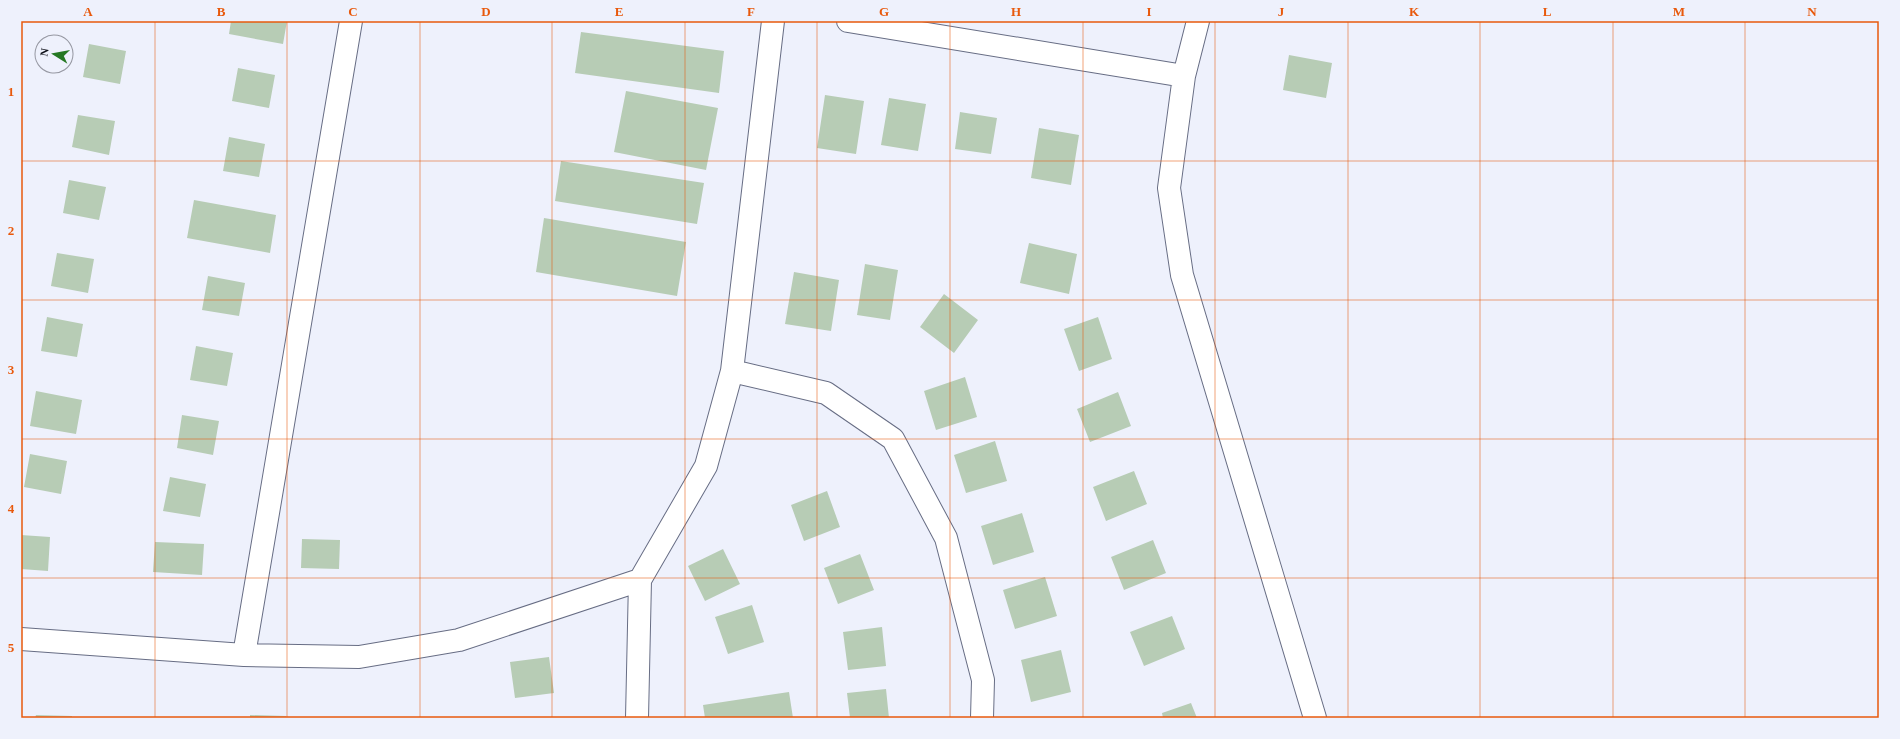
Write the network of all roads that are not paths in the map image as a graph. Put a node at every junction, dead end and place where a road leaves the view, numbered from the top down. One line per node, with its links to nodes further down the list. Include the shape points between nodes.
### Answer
1 (351, 21): 9 (street)
2 (773, 21): 6 (street)
3 (848, 21): 5 (street)
4 (1198, 21): 5 (street)
5 (1184, 76): 12 (street, via 1170,188 1182,275)
6 (732, 371): 7 (street, via 706,466); 11 (street, via 826,393 893,439 946,538 983,680)
7 (640, 580): 9 (street, via 459,640 359,657); 10 (street)
8 (21, 639): 9 (street)
9 (244, 655)
10 (637, 718)
11 (982, 718)
12 (1315, 718)

